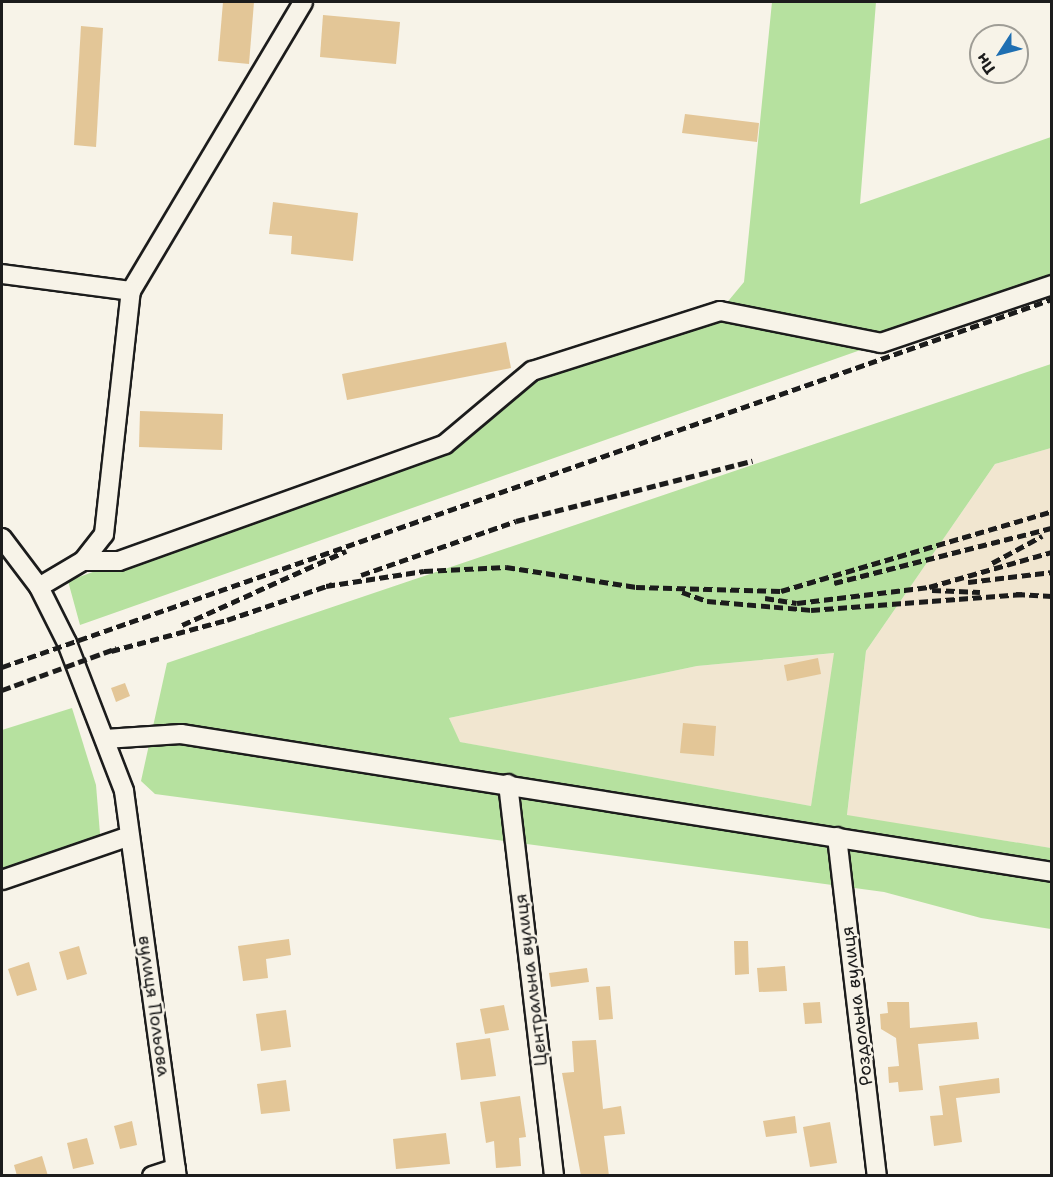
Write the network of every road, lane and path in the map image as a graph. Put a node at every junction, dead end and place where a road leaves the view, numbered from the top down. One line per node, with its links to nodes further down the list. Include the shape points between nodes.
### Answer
1 (303, 2): 4 (street)
2 (2, 274): 4 (street)
3 (1052, 285): 6 (street, via 881,343 720,312 532,371 445,444 119,561)
4 (131, 291): 6 (street, via 104,534)
5 (2, 538): 7 (street, вулиця Польова)
6 (83, 561): 7 (street)
7 (39, 587): 8 (street, вулиця Польова)
8 (105, 739): 9 (street, via 181,734); 10 (street, вулиця Польова, via 124,791)
9 (508, 784): 11 (street); 16 (street, Центральна вулиця)
10 (130, 836): 13 (street); 14 (street, вулиця Польова)
11 (837, 837): 12 (street); 17 (street, Роздольна вулиця)
12 (1052, 872)
13 (2, 880)
14 (177, 1172): 15 (street)
15 (152, 1176)
16 (554, 1176)
17 (877, 1176)

